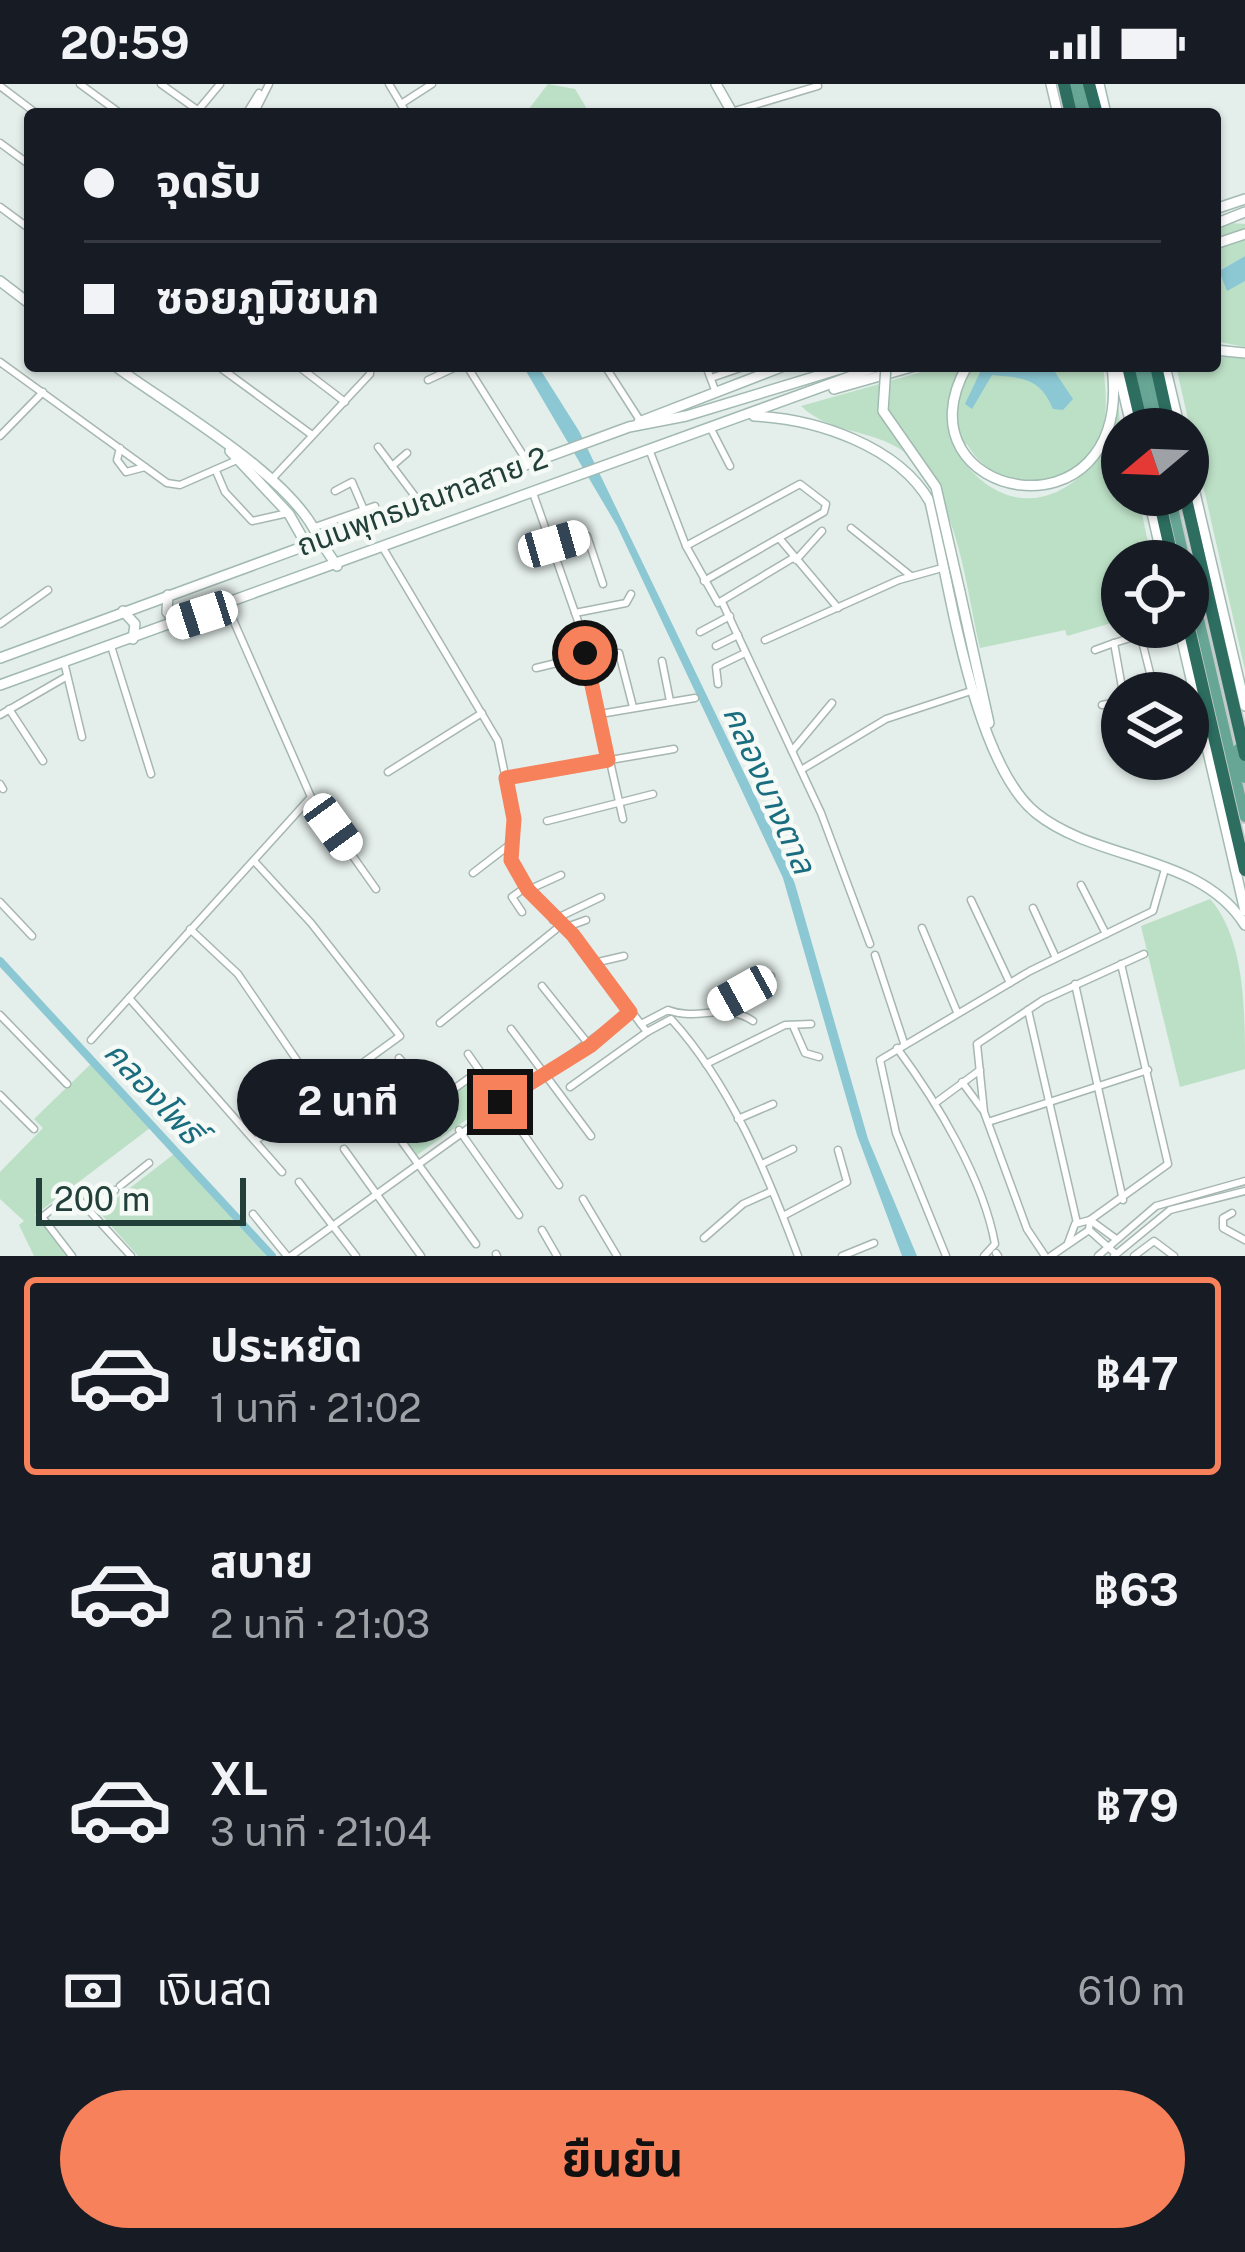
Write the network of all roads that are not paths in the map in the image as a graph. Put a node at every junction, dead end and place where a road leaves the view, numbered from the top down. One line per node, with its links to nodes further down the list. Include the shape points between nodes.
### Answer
1 (80, 84): 12 (street)
2 (161, 84): 13 (street)
3 (269, 84): 10 (street)
4 (389, 84): 9 (street)
5 (426, 85): 9 (street)
6 (0, 86): 11 (street)
7 (818, 86): 15 (street)
8 (259, 93): 10 (street)
9 (401, 104): 14 (street)
10 (253, 106)
11 (29, 108)
12 (114, 108)
13 (192, 108)
14 (403, 108)
15 (748, 108)
16 (0, 281): 17 (main road)
17 (24, 299)
18 (0, 362): 42 (street)
19 (123, 372): 58 (main road)
20 (226, 372): 54 (street)
21 (306, 372): 44 (street)
22 (370, 372): 44 (street)
23 (445, 372): 40 (street)
24 (471, 372): 62 (street)
25 (609, 372): 51 (street)
26 (708, 372): 41 (street)
27 (735, 372): 41 (street)
28 (760, 372): 41 (main road)
29 (830, 372): 52 (main road, ถนนพุทธมณฑลสาย 2)
30 (866, 372): 43 (main road, ถนนพุทธมณฑลสาย 2)
31 (882, 372): 133 (main road, bridge, via 883,411 936,487)
32 (893, 372): 43 (main road)
33 (964, 372): 34 (main road, via 953,425 963,450 988,477 1031,489 1086,466 1110,420)
34 (1114, 372)
35 (1117, 372): 45 (main road)
36 (1129, 372): 46 (highway)
37 (1140, 372): 47 (main road)
38 (1153, 372): 48 (highway)
39 (1166, 372): 49 (main road)
40 (428, 380)
41 (713, 384): 51 (main road)
42 (43, 392): 55 (street); 57 (street)
43 (799, 397): 50 (main road, ถนนพุทธมณฑลสาย 2)
44 (345, 402): 54 (street)
45 (1126, 408)
46 (1138, 408)
47 (1149, 408)
48 (1162, 408)
49 (1175, 408)
50 (743, 416): 53 (main road, ถนนพุทธมณฑลสาย 2); 88 (main road, via 802,424 895,459 929,502)
51 (641, 422): 52 (main road)
52 (629, 427): 62 (main road, ถนนพุทธมณฑลสาย 2)
53 (710, 428): 59 (main road, ถนนพุทธมณฑลสาย 2); 64 (street)
54 (312, 435): 67 (street)
55 (0, 436)
56 (378, 447): 63 (street)
57 (120, 448): 65 (street); 65 (street, via 126,472)
58 (229, 449): 61 (main road); 67 (main road)
59 (650, 449): 70 (main road, ถนนพุทธมณฑลสาย 2); 84 (street)
60 (407, 453): 63 (street)
61 (237, 460): 66 (street); 68 (main road)
62 (528, 463): 71 (main road, ถนนพุทธมณฑลสาย 2)
63 (392, 466): 71 (street)
64 (730, 466)
65 (146, 467): 66 (street, via 172,485)
66 (216, 471): 74 (street, via 252,521)
67 (272, 479): 68 (main road); 80 (main road)
68 (263, 489): 74 (main road)
69 (334, 491): 73 (street, via 352,482)
70 (532, 491): 83 (street); 85 (main road, ถนนพุทธมณฑลสาย 2)
71 (420, 503): 80 (main road, ถนนพุทธมณฑลสาย 2)
72 (375, 506): 73 (street)
73 (364, 510): 80 (street)
74 (288, 513): 82 (main road)
75 (1187, 516): 136 (highway)
76 (1187, 516): 144 (main road)
77 (1200, 516): 126 (main road)
78 (851, 527): 89 (street)
79 (822, 531): 86 (street)
80 (320, 534): 82 (main road, ถนนพุทธมณฑลสาย 2); 87 (main road)
81 (779, 538): 84 (street, via 826,508 804,483); 86 (street); 90 (street)
82 (306, 544): 94 (main road, ถนนพุทธมณฑลสาย 2)
83 (554, 544): 91 (street, via 587,536); 99 (street)
84 (686, 546): 90 (street)
85 (383, 548): 87 (main road, ถนนพุทธมณฑลสาย 2); 129 (street)
86 (794, 559): 95 (street); 97 (street)
87 (337, 566): 96 (main road, ถนนพุทธมณฑลสาย 2)
88 (946, 567): 89 (street); 122 (main road)
89 (911, 576): 97 (street)
90 (704, 581): 95 (street)
91 (603, 584)
92 (48, 590): 102 (street)
93 (632, 594): 99 (street, via 626,603)
94 (168, 595): 98 (main road, ถนนพุทธมณฑลสาย 2); 101 (main road, via 166,610)
95 (723, 604): 100 (street)
96 (227, 606): 101 (main road, ถนนพุทธมณฑลสาย 2); 146 (street)
97 (838, 608): 106 (street)
98 (123, 610): 105 (main road); 115 (main road, ถนนพุทธมณฑลสาย 2)
99 (575, 613): 114 (street)
100 (730, 616): 103 (street); 104 (street)
101 (177, 623): 105 (main road, ถนนพุทธมณฑลสาย 2)
102 (0, 624)
103 (700, 632)
104 (738, 635): 108 (street); 113 (street)
105 (134, 639): 107 (main road, ถนนพุทธมณฑลสาย 2)
106 (765, 640)
107 (111, 646): 117 (main road, ถนนพุทธมณฑลสาย 2); 142 (street)
108 (716, 646)
109 (1101, 648): 112 (street)
110 (1194, 648): 154 (highway)
111 (1206, 648): 148 (main road)
112 (1095, 650)
113 (745, 653): 120 (street, via 716,667); 135 (street)
114 (585, 654): 118 (street); 127 (street, via 620,654); 130 (street)
115 (0, 658)
116 (662, 661): 124 (street)
117 (64, 662): 119 (street); 121 (main road, ถนนพุทธมณฑลสาย 2)
118 (536, 668)
119 (66, 677): 128 (street); 132 (street)
120 (718, 684)
121 (0, 685)
122 (975, 690): 133 (main road); 139 (street, via 886,718)
123 (695, 698): 124 (street)
124 (670, 701): 127 (street)
125 (832, 703): 135 (street)
126 (1245, 706)
127 (633, 707): 130 (street)
128 (9, 709): 131 (street); 138 (street)
129 (482, 713): 140 (street); 143 (street)
130 (600, 714): 137 (street)
131 (0, 715)
132 (82, 737)
133 (988, 740): 153 (main road, via 1035,812)
134 (674, 749): 137 (street)
135 (792, 751): 139 (street)
136 (1245, 755)
137 (608, 760): 143 (street); 147 (street)
138 (43, 761)
139 (801, 770): 173 (street)
140 (388, 772)
141 (1209, 773): 164 (main road)
142 (151, 774)
143 (506, 778): 151 (street, via 514,819)
144 (1245, 778)
145 (653, 794): 147 (street)
146 (311, 797): 152 (street); 159 (street)
147 (619, 803): 149 (street); 150 (street)
148 (1245, 818)
149 (623, 819)
150 (547, 821)
151 (508, 845): 155 (street); 158 (street)
152 (255, 862): 170 (street); 212 (street, via 400,1036)
153 (1165, 869): 168 (main road, via 1212,890); 171 (street, via 1153,911)
154 (1245, 870)
155 (473, 873)
156 (561, 875): 158 (street)
157 (1082, 885): 171 (street)
158 (527, 888): 165 (street, via 512,897); 167 (street)
159 (376, 889)
160 (601, 897): 167 (street)
161 (971, 900): 181 (street)
162 (0, 902): 172 (street)
163 (1033, 908): 177 (street)
164 (1245, 911)
165 (522, 912)
166 (586, 920): 167 (street)
167 (559, 925): 178 (street); 191 (street)
168 (1245, 925)
169 (922, 928): 188 (street)
170 (190, 929): 184 (street); 212 (street, via 238,974)
171 (1106, 934): 177 (street)
172 (32, 936)
173 (869, 944)
174 (1144, 954): 179 (street)
175 (875, 955): 198 (street)
176 (624, 956): 178 (street)
177 (1056, 958): 181 (street)
178 (594, 964): 187 (street)
179 (1121, 964): 182 (street); 205 (street)
180 (771, 976): 186 (street)
181 (1010, 983): 188 (street)
182 (1075, 984): 185 (street); 210 (street)
183 (542, 986): 199 (street)
184 (129, 998): 197 (street); 228 (street)
185 (1027, 1009): 204 (street, via 979,1040); 214 (street)
186 (712, 1010): 190 (street); 192 (street, via 690,1018 668,1010)
187 (630, 1012): 192 (street); 199 (street)
188 (958, 1012): 198 (street)
189 (0, 1016): 209 (street)
190 (753, 1021)
191 (440, 1023)
192 (641, 1024): 196 (street)
193 (811, 1024): 194 (street)
194 (794, 1028): 201 (street, via 805,1053); 203 (street, via 785,1025)
195 (511, 1029): 207 (street)
196 (647, 1032): 203 (street, via 671,1019); 211 (street)
197 (91, 1040)
198 (900, 1045): 275 (street, via 880,1060 879,1072); 276 (street, via 988,1220 995,1244)
199 (590, 1046): 207 (street)
200 (468, 1054): 206 (street)
201 (819, 1057)
202 (399, 1058): 215 (street)
203 (706, 1064): 220 (street)
204 (980, 1070): 208 (street); 219 (street)
205 (1148, 1070): 210 (street); 245 (street, via 1167,1167)
206 (478, 1071): 215 (street); 217 (street)
207 (544, 1073): 217 (street); 227 (street)
208 (962, 1082): 216 (street); 219 (street)
209 (67, 1084)
210 (1099, 1084): 214 (street); 245 (street)
211 (570, 1087)
212 (321, 1094): 222 (street); 228 (street)
213 (0, 1095): 224 (street)
214 (1048, 1098): 223 (street); 252 (street)
215 (436, 1101): 226 (street)
216 (938, 1101)
217 (500, 1102): 225 (street); 238 (street)
218 (773, 1104): 220 (street)
219 (984, 1112): 223 (street)
220 (739, 1119): 234 (street)
221 (387, 1121): 226 (street)
222 (339, 1122)
223 (988, 1122): 277 (street, via 1027,1229)
224 (34, 1129)
225 (459, 1130): 232 (street); 249 (street)
226 (395, 1131): 232 (street)
227 (591, 1136)
228 (255, 1142): 235 (street)
229 (344, 1149): 240 (street)
230 (793, 1149): 234 (street)
231 (838, 1150): 250 (street, via 847,1182)
232 (417, 1161): 240 (street); 261 (street)
233 (149, 1162): 246 (street)
234 (762, 1164): 241 (street)
235 (282, 1172)
236 (1245, 1181): 239 (street)
237 (299, 1182): 253 (street)
238 (559, 1185)
239 (1229, 1185): 243 (street); 257 (street, via 1164,1201)
240 (375, 1191): 253 (street); 270 (street)
241 (772, 1191): 250 (street); 256 (street)
242 (1245, 1191): 243 (street)
243 (1232, 1195): 263 (street, via 1170,1210)
244 (584, 1199): 272 (street)
245 (1123, 1200): 251 (street)
246 (90, 1209): 266 (street, via 73,1193 42,1216); 267 (street)
247 (1232, 1213): 258 (street, via 1223,1228)
248 (254, 1214): 268 (street)
249 (519, 1215)
250 (783, 1216): 273 (street)
251 (1090, 1220): 252 (street); 255 (street); 257 (street)
252 (1077, 1223): 260 (street)
253 (332, 1224): 268 (street); 269 (street)
254 (542, 1230): 271 (street)
255 (1089, 1230): 260 (street); 262 (street)
256 (704, 1238)
257 (1116, 1239): 262 (street); 263 (street)
258 (1245, 1240)
259 (874, 1243): 264 (street)
260 (1068, 1243): 277 (street)
261 (476, 1244)
262 (1108, 1246): 265 (street); 278 (street)
263 (1124, 1247): 265 (street)
264 (864, 1252): 274 (street)
265 (1115, 1255)
266 (72, 1256)
267 (131, 1256)
268 (289, 1256)
269 (356, 1256)
270 (421, 1256)
271 (557, 1256)
272 (617, 1256)
273 (798, 1256)
274 (842, 1256)
275 (946, 1256)
276 (984, 1256)
277 (1048, 1256)
278 (1098, 1256)
279 (1134, 1256): 280 (street, via 1154,1241)
280 (1174, 1256)

